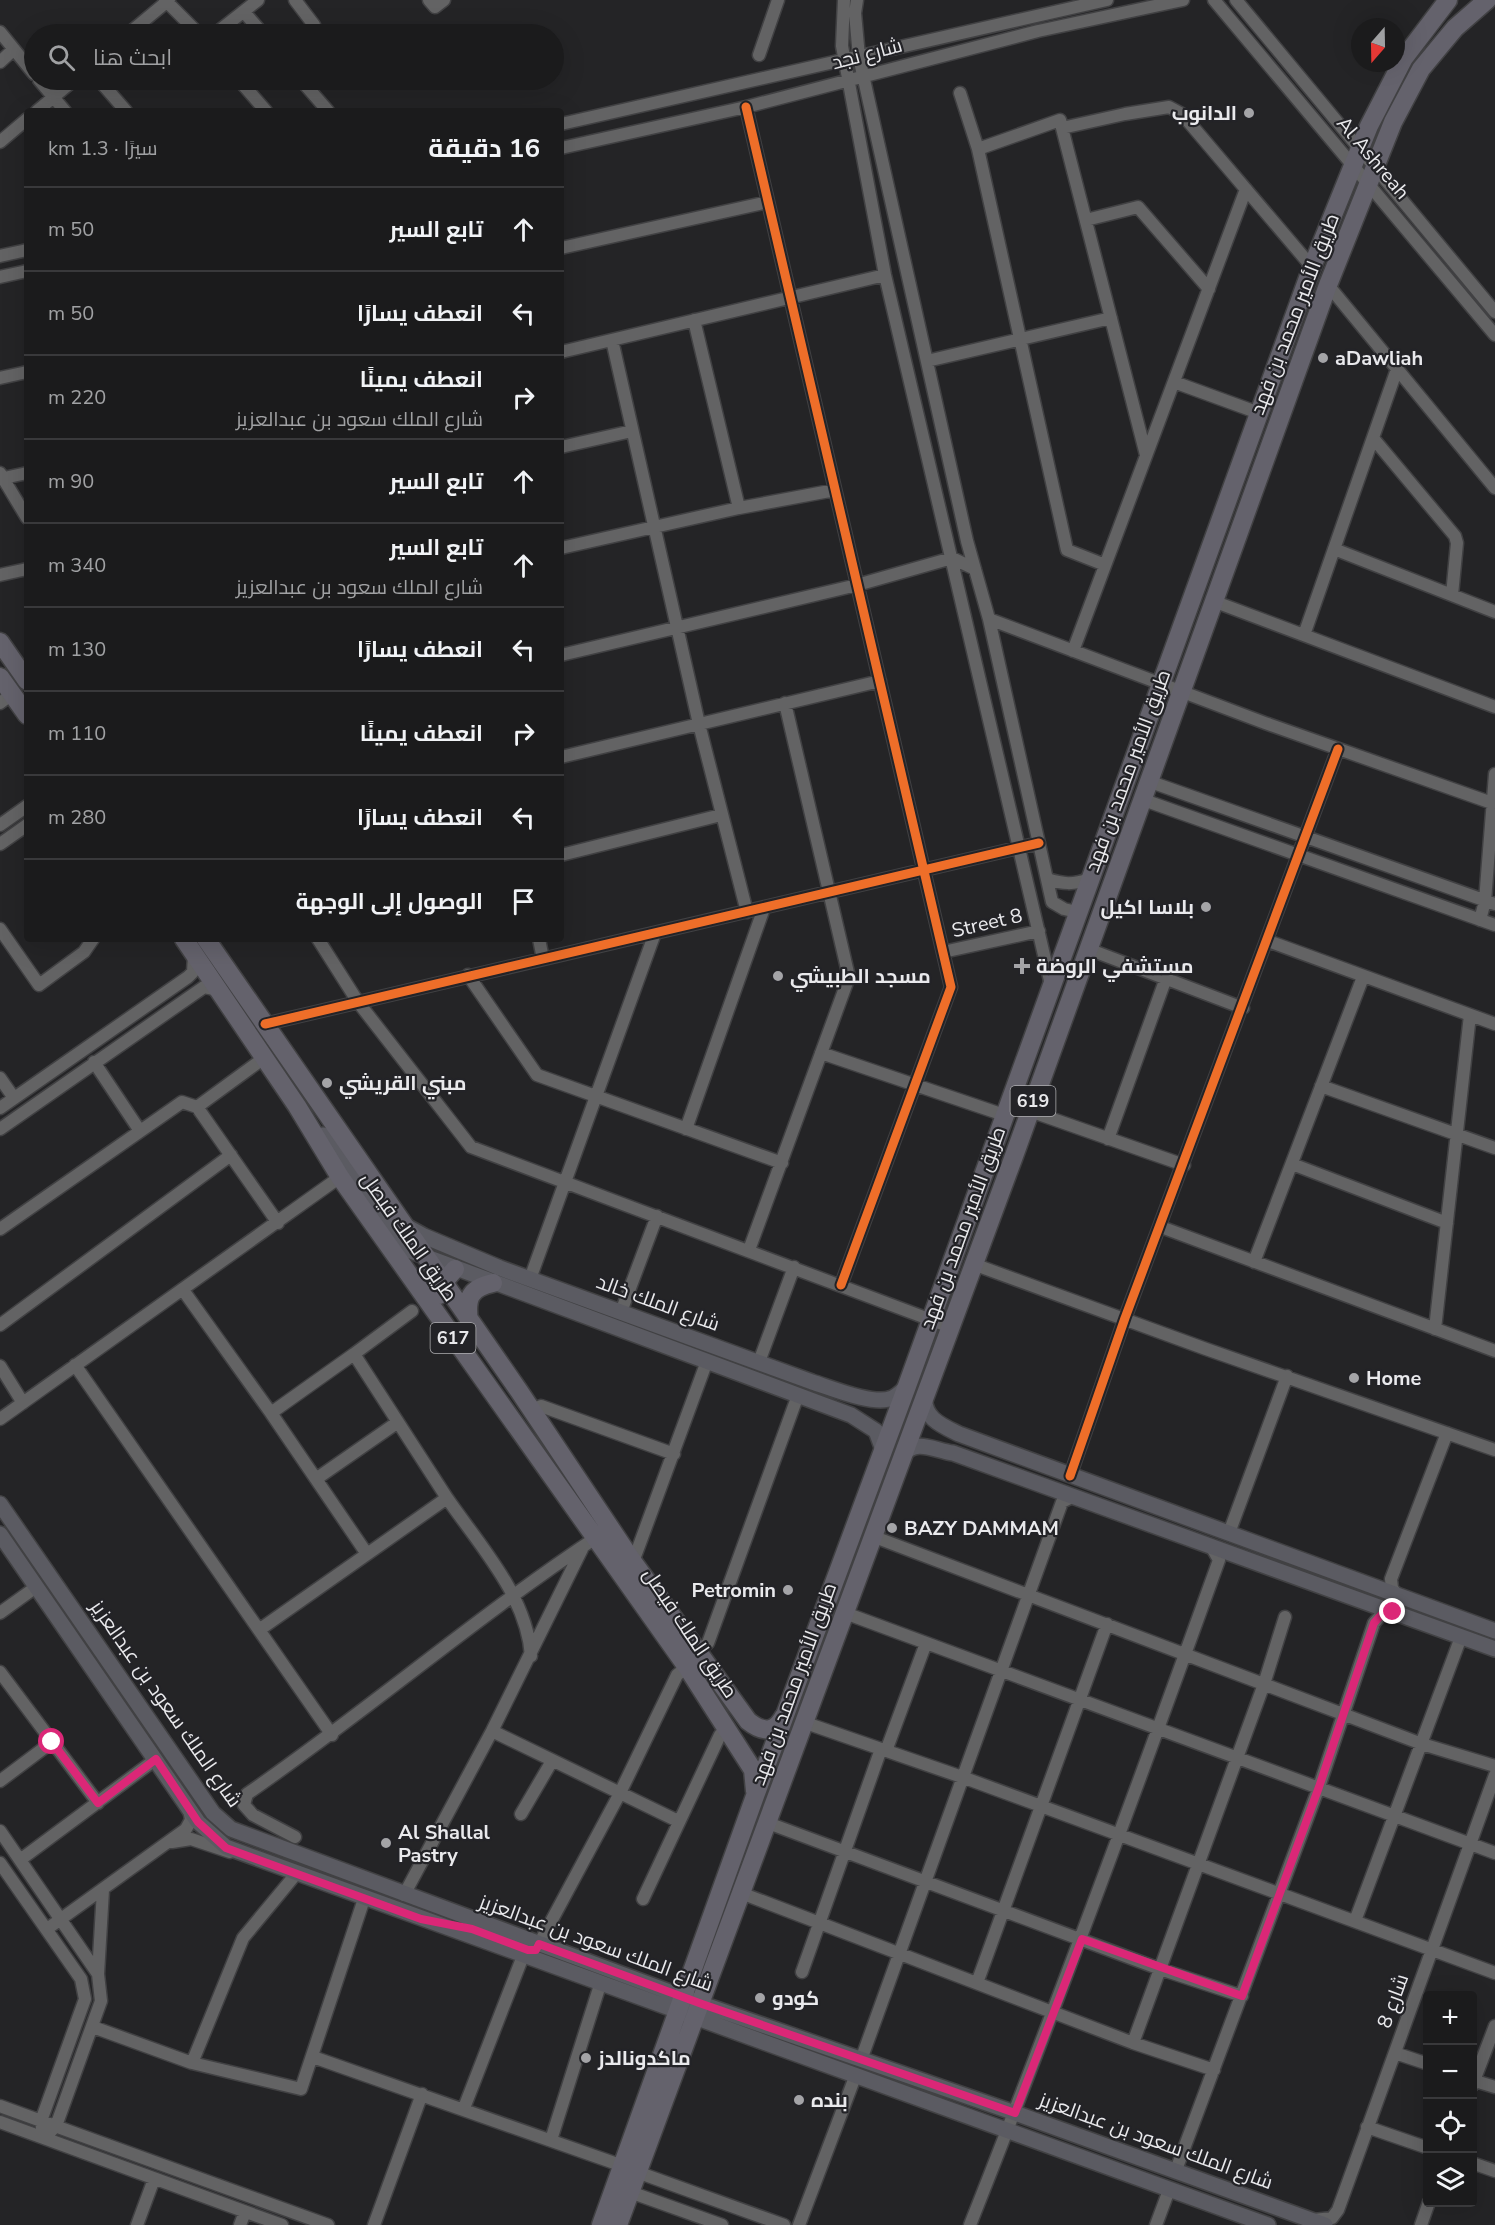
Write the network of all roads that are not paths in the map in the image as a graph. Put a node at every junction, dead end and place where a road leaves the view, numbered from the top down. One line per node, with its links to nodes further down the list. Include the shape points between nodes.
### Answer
1 (258, 0): 16 (street)
2 (295, 0): 21 (street)
3 (429, 0): 4 (street, via 435,7)
4 (444, 0)
5 (778, 0): 24 (street)
6 (844, 0): 26 (street)
7 (857, 0): 25 (street)
8 (1107, 0): 25 (street, شارع نجد)
9 (1183, 0): 29 (street, شارع نجد, via 1038,31)
10 (1202, 0): 15 (street)
11 (1448, 0): 50 (highway, طريق الأمير محمد بن فهد / 619, via 1404,58)
12 (1487, 0): 51 (highway, طريق الأمير محمد بن فهد / 619, via 1455,28 1421,69)
13 (167, 1): 17 (street); 18 (street)
14 (1237, 3): 50 (street)
15 (1217, 4): 50 (street, Al Ashreah)
16 (244, 12): 19 (street); 20 (street)
17 (140, 24)
18 (189, 24)
19 (228, 24)
20 (254, 24)
21 (313, 24)
22 (0, 32): 23 (street)
23 (14, 49): 27 (street); 28 (street)
24 (759, 55)
25 (860, 57): 26 (street, شارع نجد); 29 (street)
26 (845, 61): 30 (street); 45 (street, شارع نجد)
27 (0, 62)
28 (24, 62)
29 (864, 75): 30 (street, شارع نجد); 73 (street)
30 (848, 79): 38 (street, شارع نجد); 61 (street)
31 (48, 90): 37 (street)
32 (62, 90): 37 (street)
33 (108, 90): 41 (street)
34 (248, 90): 42 (street)
35 (310, 90): 43 (street)
36 (960, 93): 49 (street)
37 (54, 97): 39 (street); 40 (street)
38 (746, 107): 48 (street, شارع نجد); 54 (street)
39 (41, 108)
40 (63, 108)
41 (123, 108)
42 (263, 108)
43 (325, 108)
44 (24, 122): 47 (street)
45 (564, 123)
46 (1062, 128): 49 (street, via 1060,120); 53 (street, via 1169,107 1182,114); 55 (street)
47 (0, 142)
48 (564, 147)
49 (978, 149): 70 (street)
50 (1356, 156): 51 (street); 52 (street, Al Ashreah); 59 (highway, طريق الأمير محمد بن فهد / 619)
51 (1375, 166): 52 (highway, طريق الأمير محمد بن فهد / 619); 66 (street)
52 (1368, 184): 63 (highway, طريق الأمير محمد بن فهد / 619); 69 (street, Al Ashreah)
53 (1246, 189): 59 (street); 64 (street)
54 (768, 202): 56 (street); 65 (street)
55 (1086, 220): 64 (street, via 1138,207); 67 (street)
56 (564, 247)
57 (24, 251): 58 (street)
58 (0, 256)
59 (1312, 267): 78 (highway, طريق الأمير محمد بن فهد / 619)
60 (24, 272): 62 (street)
61 (885, 274): 65 (street); 92 (street)
62 (0, 277)
63 (1328, 285): 74 (street); 99 (highway, طريق الأمير محمد بن فهد / 619)
64 (1209, 289): 77 (street)
65 (790, 297): 68 (street); 86 (street)
66 (1495, 312)
67 (1111, 318): 70 (street); 82 (street)
68 (694, 320): 71 (street); 87 (street)
69 (1495, 335)
70 (1021, 338): 73 (street); 93 (street, via 1067,550)
71 (612, 340): 72 (street); 79 (street)
72 (564, 351)
73 (927, 361): 94 (street)
74 (1397, 369): 80 (street); 85 (street)
75 (24, 373): 76 (street)
76 (0, 378)
77 (1174, 382): 78 (street); 82 (street)
78 (1259, 413): 110 (highway, طريق الأمير محمد بن فهد / 619)
79 (632, 431): 81 (street); 89 (street)
80 (1373, 438): 91 (street); 98 (street, via 1455,536)
81 (564, 446)
82 (1146, 455): 93 (street)
83 (24, 473): 84 (street)
84 (2, 476): 88 (street)
85 (1495, 488)
86 (835, 490): 87 (street); 97 (street)
87 (739, 507): 89 (street)
88 (24, 513)
89 (653, 527): 90 (street); 102 (street)
90 (564, 547)
91 (1334, 549): 98 (street); 103 (street)
92 (952, 558): 94 (street); 97 (street); 130 (street)
93 (1105, 564): 105 (street)
94 (975, 569): 101 (street)
95 (24, 570): 96 (street)
96 (0, 575)
97 (857, 585): 102 (street); 109 (street)
98 (1452, 595): 100 (street)
99 (1213, 601): 103 (street); 111 (highway, طريق الأمير محمد بن فهد / 619)
100 (1495, 612)
101 (989, 619): 105 (street); 128 (street)
102 (677, 627): 106 (street); 116 (street)
103 (1304, 635): 114 (street)
104 (0, 642): 108 (highway)
105 (1073, 651): 110 (street)
106 (564, 654)
107 (0, 677): 112 (highway)
108 (24, 677)
109 (880, 681): 113 (street); 133 (street)
110 (1160, 682): 111 (street); 135 (highway, طريق الأمير محمد بن فهد / 619)
111 (1180, 690): 117 (street); 120 (highway, طريق الأمير محمد بن فهد / 619)
112 (6, 698): 115 (highway)
113 (785, 703): 116 (street); 136 (street)
114 (1495, 708)
115 (24, 713)
116 (699, 724): 118 (street); 124 (street)
117 (1338, 748): 122 (street); 127 (street)
118 (564, 756)
119 (1495, 774): 122 (street)
120 (1148, 781): 121 (highway, طريق الأمير محمد بن فهد / 619); 127 (street)
121 (1142, 799): 132 (street); 152 (highway, طريق الأمير محمد بن فهد / 619)
122 (1491, 803): 137 (street)
123 (24, 808): 125 (street)
124 (721, 815): 131 (street); 139 (street)
125 (0, 825)
126 (24, 830): 129 (street)
127 (1306, 837): 132 (street); 137 (street)
128 (1039, 843): 130 (street); 134 (street)
129 (0, 844)
130 (1020, 849): 133 (street); 144 (street)
131 (564, 854)
132 (1299, 857): 141 (street); 146 (street)
133 (925, 871): 136 (street); 153 (street)
134 (1047, 879): 135 (street, via 1077,884); 140 (street, via 1052,902)
135 (1089, 879): 140 (highway, طريق الأمير محمد بن فهد / 619)
136 (831, 892): 138 (street); 167 (street, via 849,977)
137 (1490, 903): 141 (street)
138 (764, 908): 139 (street); 180 (street)
139 (747, 912): 145 (street)
140 (1077, 912): 158 (highway, طريق الأمير محمد بن فهد / 619)
141 (1480, 920): 142 (street)
142 (1495, 926)
143 (0, 929): 147 (street, via 39,985 84,952)
144 (1039, 931): 153 (street, Street 8); 158 (street)
145 (655, 933): 154 (street); 173 (street)
146 (1268, 941): 156 (street); 162 (street)
147 (91, 942)
148 (208, 942): 165 (highway, طريق الملك فيصل / 617)
149 (320, 942): 161 (street)
150 (540, 942): 154 (street)
151 (189, 946): 159 (highway, طريق الملك فيصل / 617); 160 (street, via 194,972)
152 (1088, 949): 157 (street); 178 (highway, طريق الأمير محمد بن فهد / 619)
153 (943, 952): 171 (street, via 951,987)
154 (543, 958): 155 (street)
155 (468, 975): 161 (street); 173 (street, via 537,1075)
156 (1363, 977): 164 (street); 172 (street)
157 (1166, 978): 162 (street); 184 (street)
158 (1051, 984): 179 (highway, طريق الأمير محمد بن فهد / 619)
159 (219, 990): 163 (street, via 204,987); 168 (highway, طريق الملك فيصل / 617)
160 (162, 995): 163 (street); 174 (street)
161 (358, 1002): 165 (street); 191 (street, via 471,1147)
162 (1243, 1008): 189 (street)
163 (172, 1010): 169 (street)
164 (1470, 1015): 166 (street); 183 (street)
165 (265, 1024): 193 (highway, طريق الملك فيصل / 617)
166 (1495, 1024)
167 (822, 1053): 171 (street); 187 (street)
168 (264, 1058): 175 (highway, طريق الملك فيصل / 617); 176 (street)
169 (94, 1062): 181 (street); 182 (street)
170 (0, 1078): 174 (street)
171 (915, 1085): 179 (street); 207 (street)
172 (1322, 1086): 183 (street); 188 (street)
173 (595, 1096): 180 (street); 191 (street)
174 (14, 1098): 177 (street)
175 (297, 1106): 190 (highway, طريق الملك فيصل / 617); 199 (main road, شارع الملك خالد, via 325,1137 397,1239 408,1250)
176 (197, 1107): 182 (street, via 182,1102); 186 (street)
177 (0, 1108)
178 (1030, 1111): 184 (street); 201 (highway, طريق الأمير محمد بن فهد / 619)
179 (1004, 1115): 212 (highway, طريق الأمير محمد بن فهد / 619)
180 (686, 1128): 187 (street)
181 (0, 1129)
182 (140, 1131): 197 (street)
183 (1458, 1135): 185 (street); 195 (street)
184 (1108, 1139): 189 (street)
185 (1495, 1148)
186 (231, 1155): 194 (street); 214 (street)
187 (782, 1163): 198 (street)
188 (1292, 1164): 195 (street); 200 (street)
189 (1184, 1165): 196 (street)
190 (340, 1177): 194 (street); 241 (highway, طريق الملك فيصل / 617)
191 (564, 1181): 192 (street); 204 (street)
192 (657, 1216): 198 (street); 210 (street)
193 (399, 1220): 199 (highway, طريق الملك فيصل / 617); 204 (main road, شارع الملك خالد, via 415,1232)
194 (278, 1222): 208 (street)
195 (1448, 1223): 216 (street)
196 (1161, 1227): 200 (street); 211 (street)
197 (0, 1228)
198 (748, 1250): 202 (street)
199 (424, 1257): 203 (main road, شارع الملك خالد); 206 (highway, طريق الملك فيصل / 617)
200 (1254, 1262): 216 (street)
201 (973, 1264): 211 (street); 215 (highway, طريق الأمير محمد بن فهد / 619)
202 (794, 1267): 207 (street); 220 (street)
203 (454, 1269): 204 (main road, via 471,1262); 205 (main road, شارع الملك خالد); 206 (highway)
204 (524, 1277): 210 (main road, شارع الملك خالد)
205 (493, 1283): 213 (highway, via 470,1294); 219 (main road, شارع الملك خالد)
206 (442, 1284): 213 (highway, طريق الملك فيصل / 617); 241 (highway, via 441,1305 503,1393)
207 (841, 1285): 212 (street)
208 (183, 1290): 221 (street); 230 (street)
209 (412, 1311): 218 (street)
210 (621, 1312): 220 (main road, شارع الملك خالد)
211 (1125, 1318): 223 (street); 242 (street)
212 (929, 1319): 215 (street); 224 (highway, طريق الأمير محمد بن فهد / 619)
213 (469, 1322): 229 (highway, طريق الملك فيصل / 617)
214 (0, 1325)
215 (950, 1327): 225 (highway, طريق الأمير محمد بن فهد / 619)
216 (1436, 1329): 217 (street)
217 (1495, 1351)
218 (354, 1354): 230 (street); 233 (street)
219 (707, 1361): 226 (main road, شارع الملك خالد); 239 (street)
220 (759, 1362): 227 (main road, شارع الملك خالد)
221 (75, 1365): 228 (street); 264 (street)
222 (0, 1366): 228 (street)
223 (1287, 1376): 234 (street); 247 (street)
224 (907, 1386): 227 (main road, شارع الملك خالد, via 888,1400); 236 (highway, طريق الأمير محمد بن فهد / 619)
225 (925, 1394): 235 (main road, via 927,1413); 240 (highway, طريق الأمير محمد بن فهد / 619)
226 (798, 1395): 231 (main road, شارع الملك خالد); 269 (street, via 708,1643)
227 (859, 1396): 231 (main road, via 868,1402 869,1411 862,1417)
228 (23, 1403): 232 (street)
229 (532, 1411): 239 (street, via 541,1406); 253 (highway, طريق الملك فيصل / 617)
230 (271, 1413): 243 (street)
231 (851, 1415): 236 (main road, شارع الملك خالد, via 876,1431)
232 (0, 1419)
233 (398, 1422): 243 (street); 245 (street)
234 (1447, 1433): 237 (street); 257 (street, via 1393,1574 1390,1584)
235 (959, 1434): 238 (main road, via 946,1432 938,1440 943,1449); 242 (main road)
236 (883, 1450): 278 (highway, طريق الأمير محمد بن فهد / 619)
237 (1495, 1450)
238 (953, 1453): 240 (main road, via 919,1445); 244 (main road)
239 (674, 1454): 253 (street)
240 (902, 1455): 249 (highway, طريق الأمير محمد بن فهد / 619)
241 (553, 1475): 250 (highway, طريق الملك فيصل / 617)
242 (1070, 1476): 247 (main road)
243 (316, 1479): 252 (street)
244 (1074, 1496): 251 (main road); 255 (street, via 1062,1502)
245 (447, 1498): 252 (street); 256 (street)
246 (0, 1504): 273 (main road, شارع الملك سعود بن عبدالعزيز)
247 (1229, 1533): 257 (main road)
248 (0, 1534): 254 (main road, شارع الملك سعود بن عبدالعزيز)
249 (872, 1536): 255 (street); 261 (highway, طريق الأمير محمد بن فهد / 619)
250 (590, 1541): 256 (street); 271 (street); 272 (highway, طريق الملك فيصل / 617)
251 (1211, 1546): 259 (main road); 270 (street, via 1219,1560)
252 (367, 1554): 264 (street)
253 (633, 1562): 269 (highway, طريق الملك فيصل / 617)
254 (36, 1587): 258 (main road, شارع الملك سعود بن عبدالعزيز); 260 (street)
255 (1028, 1593): 263 (street); 274 (street)
256 (514, 1595): 271 (street, via 527,1628); 285 (street)
257 (1398, 1596): 265 (main road)
258 (52, 1610): 273 (main road, via 76,1633 107,1676 116,1678); 290 (main road, شارع الملك سعود بن عبدالعزيز)
259 (1393, 1612): 266 (main road); 279 (street, via 1382,1614 1374,1623)
260 (0, 1613)
261 (845, 1613): 267 (street); 281 (highway, طريق الأمير محمد بن فهد / 619)
262 (1285, 1617): 276 (street)
263 (1107, 1624): 270 (street); 277 (street)
264 (259, 1630): 285 (street)
265 (1495, 1631)
266 (1461, 1637): 268 (main road); 287 (street)
267 (926, 1643): 274 (street); 288 (street)
268 (1495, 1649)
269 (697, 1651): 280 (highway, طريق الملك فيصل / 617)
270 (1185, 1654): 276 (street); 282 (street)
271 (531, 1656): 283 (street)
272 (687, 1667): 284 (highway, طريق الملك فيصل / 617); 297 (street, via 677,1675)
273 (116, 1670): 322 (main road, شارع الملك سعود بن عبدالعزيز, via 213,1813 231,1829)
274 (1001, 1670): 277 (street); 294 (street)
275 (0, 1672): 286 (street)
276 (1264, 1684): 279 (street); 289 (street)
277 (1079, 1699): 282 (street); 300 (street)
278 (787, 1711): 280 (highway, via 780,1724 771,1730 761,1730); 298 (highway, طريق الأمير محمد بن فهد / 619)
279 (1345, 1714): 287 (street); 296 (street)
280 (748, 1721): 284 (highway, via 745,1734)
281 (803, 1722): 288 (street); 305 (highway, طريق الأمير محمد بن فهد / 619)
282 (1160, 1729): 289 (street); 307 (street)
283 (492, 1731): 291 (street); 322 (street)
284 (725, 1733): 298 (highway, طريق الملك فيصل, via 753,1770); 304 (street)
285 (332, 1735): 308 (street, via 247,1794 244,1805 253,1815)
286 (52, 1742): 295 (street); 299 (street)
287 (1422, 1744): 292 (street); 303 (street)
288 (884, 1750): 294 (street); 311 (street)
289 (1237, 1757): 296 (street); 316 (street)
290 (156, 1759): 299 (street); 301 (main road, شارع الملك سعود بن عبدالعزيز)
291 (552, 1761): 297 (street); 302 (street)
292 (1495, 1766)
293 (1495, 1775): 310 (street, شارع 8)
294 (963, 1777): 300 (street); 318 (street)
295 (0, 1781)
296 (1319, 1787): 303 (street); 321 (street)
297 (619, 1795): 304 (street); 332 (street)
298 (755, 1796): 343 (highway, طريق الأمير محمد بن فهد / 619)
299 (98, 1803): 314 (street)
300 (1040, 1806): 307 (street); 325 (street)
301 (189, 1808): 309 (street, via 189,1824); 312 (main road, شارع الملك سعود بن عبدالعزيز, via 213,1838)
302 (521, 1814)
303 (1396, 1816): 310 (street); 328 (street)
304 (678, 1821): 324 (street)
305 (768, 1823): 311 (street); 320 (highway, طريق الأمير محمد بن فهد / 619)
306 (0, 1831): 314 (street)
307 (1120, 1836): 316 (street); 331 (street)
308 (295, 1837)
309 (168, 1843): 312 (street, via 191,1839); 319 (street)
310 (1472, 1845): 313 (street); 333 (street, شارع 8)
311 (844, 1852): 318 (street); 329 (street)
312 (240, 1854): 317 (main road, شارع الملك سعود بن عبدالعزيز)
313 (1495, 1854)
314 (20, 1860): 326 (street)
315 (0, 1863): 330 (street)
316 (1197, 1864): 321 (street); 336 (street)
317 (296, 1874): 323 (main road, شارع الملك سعود بن عبدالعزيز); 351 (street, via 243,1938)
318 (926, 1881): 325 (street); 334 (street)
319 (102, 1890): 326 (street); 339 (street)
320 (741, 1893): 329 (street); 343 (highway, طريق الأمير محمد بن فهد / 619)
321 (1280, 1893): 328 (street); 342 (street)
322 (404, 1895): 332 (main road, شارع الملك سعود بن عبدالعزيز)
323 (364, 1899): 327 (main road, شارع الملك سعود بن عبدالعزيز); 349 (street)
324 (642, 1899)
325 (1003, 1910): 331 (street); 340 (street)
326 (61, 1919): 330 (street); 339 (street)
327 (421, 1919): 332 (main road, via 472,1929 528,1950 536,1950); 335 (main road, شارع الملك سعود بن عبدالعزيز)
328 (1355, 1921): 333 (street)
329 (820, 1924): 334 (street); 337 (street)
330 (47, 1929): 362 (street, via 81,1979 85,1999)
331 (1082, 1939): 336 (street); 344 (street)
332 (539, 1944): 343 (main road, شارع الملك سعود بن عبدالعزيز)
333 (1432, 1949): 338 (street); 348 (street, شارع 8)
334 (901, 1955): 340 (street); 350 (street)
335 (523, 1956): 341 (main road, شارع الملك سعود بن عبدالعزيز); 360 (street)
336 (1160, 1969): 342 (street); 347 (street)
337 (802, 1972)
338 (1495, 1973)
339 (98, 1974): 346 (street, via 101,2001)
340 (977, 1983): 344 (street)
341 (600, 1984): 343 (main road, شارع الملك سعود بن عبدالعزيز); 368 (street)
342 (1242, 1996): 353 (street)
343 (690, 2009): 350 (main road, شارع الملك سعود بن عبدالعزيز); 355 (main road, شارع الملك سعود بن عبدالعزيز); 371 (highway, طريق الأمير محمد بن فهد / 619)
344 (1054, 2012): 347 (street); 361 (street)
345 (1495, 2026): 354 (street)
346 (93, 2027): 351 (street); 364 (street)
347 (1133, 2043): 353 (street)
348 (1395, 2053): 352 (street); 365 (street, شارع 8)
349 (313, 2057): 351 (street, via 301,2089); 358 (street)
350 (861, 2061): 361 (main road, شارع الملك سعود بن عبدالعزيز)
351 (192, 2062)
352 (1423, 2062)
353 (1214, 2070): 372 (street)
354 (1477, 2072)
355 (855, 2077): 366 (main road, شارع الملك سعود بن عبدالعزيز); 389 (street)
356 (1477, 2083): 357 (street)
357 (1495, 2087)
358 (422, 2094): 360 (street); 384 (street)
359 (0, 2106): 362 (street)
360 (464, 2108): 368 (street)
361 (1015, 2113): 366 (street); 372 (main road, شارع الملك سعود بن عبدالعزيز)
362 (42, 2121): 364 (street); 367 (street)
363 (0, 2122): 367 (street)
364 (56, 2126): 367 (street); 383 (street)
365 (1367, 2127): 369 (street); 379 (street, شارع 8, via 1338,2210 1332,2218)
366 (1007, 2132): 375 (main road, شارع الملك سعود بن عبدالعزيز); 390 (street)
367 (44, 2138): 374 (street)
368 (551, 2140): 371 (street)
369 (1423, 2146)
370 (1477, 2164): 373 (street)
371 (630, 2169): 376 (highway, طريق الأمير محمد بن فهد / 619); 385 (highway, طريق الأمير محمد بن فهد / 619); 388 (street)
372 (1176, 2170): 379 (main road, شارع الملك سعود بن عبدالعزيز)
373 (1495, 2171)
374 (154, 2179): 378 (street); 380 (street)
375 (1169, 2190): 391 (street); 392 (main road, شارع الملك سعود بن عبدالعزيز)
376 (630, 2192): 386 (highway, طريق الأمير محمد بن فهد / 619); 387 (street)
377 (1428, 2207): 393 (street)
378 (245, 2212): 381 (street); 382 (street)
379 (1318, 2223)
380 (136, 2225)
381 (240, 2225)
382 (282, 2225)
383 (328, 2225)
384 (374, 2225)
385 (601, 2225)
386 (618, 2225)
387 (722, 2225)
388 (784, 2225)
389 (799, 2225)
390 (970, 2225)
391 (1156, 2225)
392 (1268, 2225)
393 (1421, 2225)

